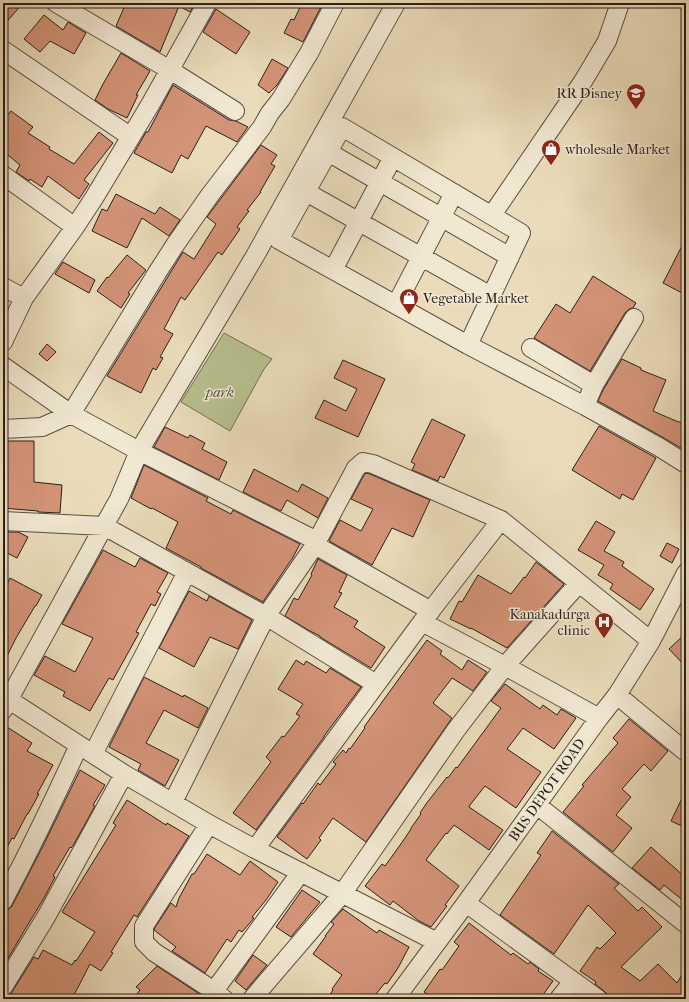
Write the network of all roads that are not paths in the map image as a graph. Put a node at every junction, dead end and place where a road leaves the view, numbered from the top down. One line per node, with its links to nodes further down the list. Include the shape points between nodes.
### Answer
1 (56, 3): 7 (street)
2 (207, 3): 7 (street)
3 (335, 3): 34 (street, via 281,99 175,245)
4 (396, 3): 36 (street, via 255,256)
5 (620, 3): 16 (street, via 604,47)
6 (3, 50): 9 (street)
7 (170, 70): 8 (street); 9 (street)
8 (235, 111)
9 (131, 137): 19 (street)
10 (328, 152): 11 (street, via 342,126); 13 (street); 14 (street)
11 (393, 157): 13 (street); 15 (street)
12 (3, 175): 19 (street)
13 (380, 182): 17 (street); 18 (street)
14 (306, 192): 18 (street); 22 (street, via 279,240)
15 (454, 193): 16 (street); 17 (street)
16 (492, 215): 21 (street, via 521,233)
17 (441, 217): 20 (street); 21 (street)
18 (358, 222): 20 (street); 22 (street)
19 (75, 227): 25 (street)
20 (421, 256): 24 (street); 26 (street)
21 (510, 257): 24 (street)
22 (333, 270): 26 (street)
23 (3, 287): 25 (street)
24 (491, 296): 29 (street)
25 (24, 298): 28 (street)
26 (396, 305): 29 (street)
27 (634, 318): 32 (street)
28 (3, 342)
29 (468, 345): 33 (street)
30 (531, 348): 32 (street)
31 (3, 366): 34 (street)
32 (594, 385): 33 (street)
33 (585, 406): 37 (street)
34 (71, 414): 35 (street, via 42,427); 36 (street)
35 (3, 429)
36 (139, 451): 40 (street, via 119,499); 41 (street)
37 (686, 464)
38 (501, 520): 41 (street, via 373,464 363,462 356,468); 44 (street); 47 (street)
39 (3, 521): 40 (street)
40 (104, 526): 42 (street); 52 (street)
41 (316, 543): 46 (street); 47 (street)
42 (187, 572): 46 (street); 54 (street)
43 (686, 573): 45 (street, BUS DEPOT ROAD)
44 (579, 583): 48 (street); 49 (street)
45 (680, 599): 48 (street, BUS DEPOT ROAD)
46 (266, 616): 50 (street); 57 (street)
47 (427, 617): 49 (street); 50 (street)
48 (651, 641): 51 (street, BUS DEPOT ROAD)
49 (505, 666): 53 (street); 62 (street, via 456,730)
50 (376, 684): 60 (street)
51 (617, 694): 53 (street, BUS DEPOT ROAD); 55 (street)
52 (5, 702): 54 (street)
53 (599, 718): 58 (street, BUS DEPOT ROAD)
54 (86, 750): 56 (street); 63 (street, via 43,823)
55 (686, 752)
56 (124, 774): 57 (street); 68 (street, via 46,917)
57 (173, 802): 59 (street)
58 (536, 805): 64 (street, BUS DEPOT ROAD); 65 (street)
59 (209, 824): 60 (street); 69 (street, via 144,926 144,942 154,952)
60 (255, 849): 61 (street)
61 (301, 872): 62 (street); 69 (street)
62 (342, 894): 66 (street); 70 (street)
63 (3, 902)
64 (466, 903): 66 (street, BUS DEPOT ROAD); 67 (street)
65 (686, 924)
66 (437, 942): 71 (street, BUS DEPOT ROAD)
67 (574, 981): 72 (street); 73 (street)
68 (3, 986)
69 (219, 995)
70 (252, 999)
71 (395, 999)
72 (560, 999)
73 (598, 999)

